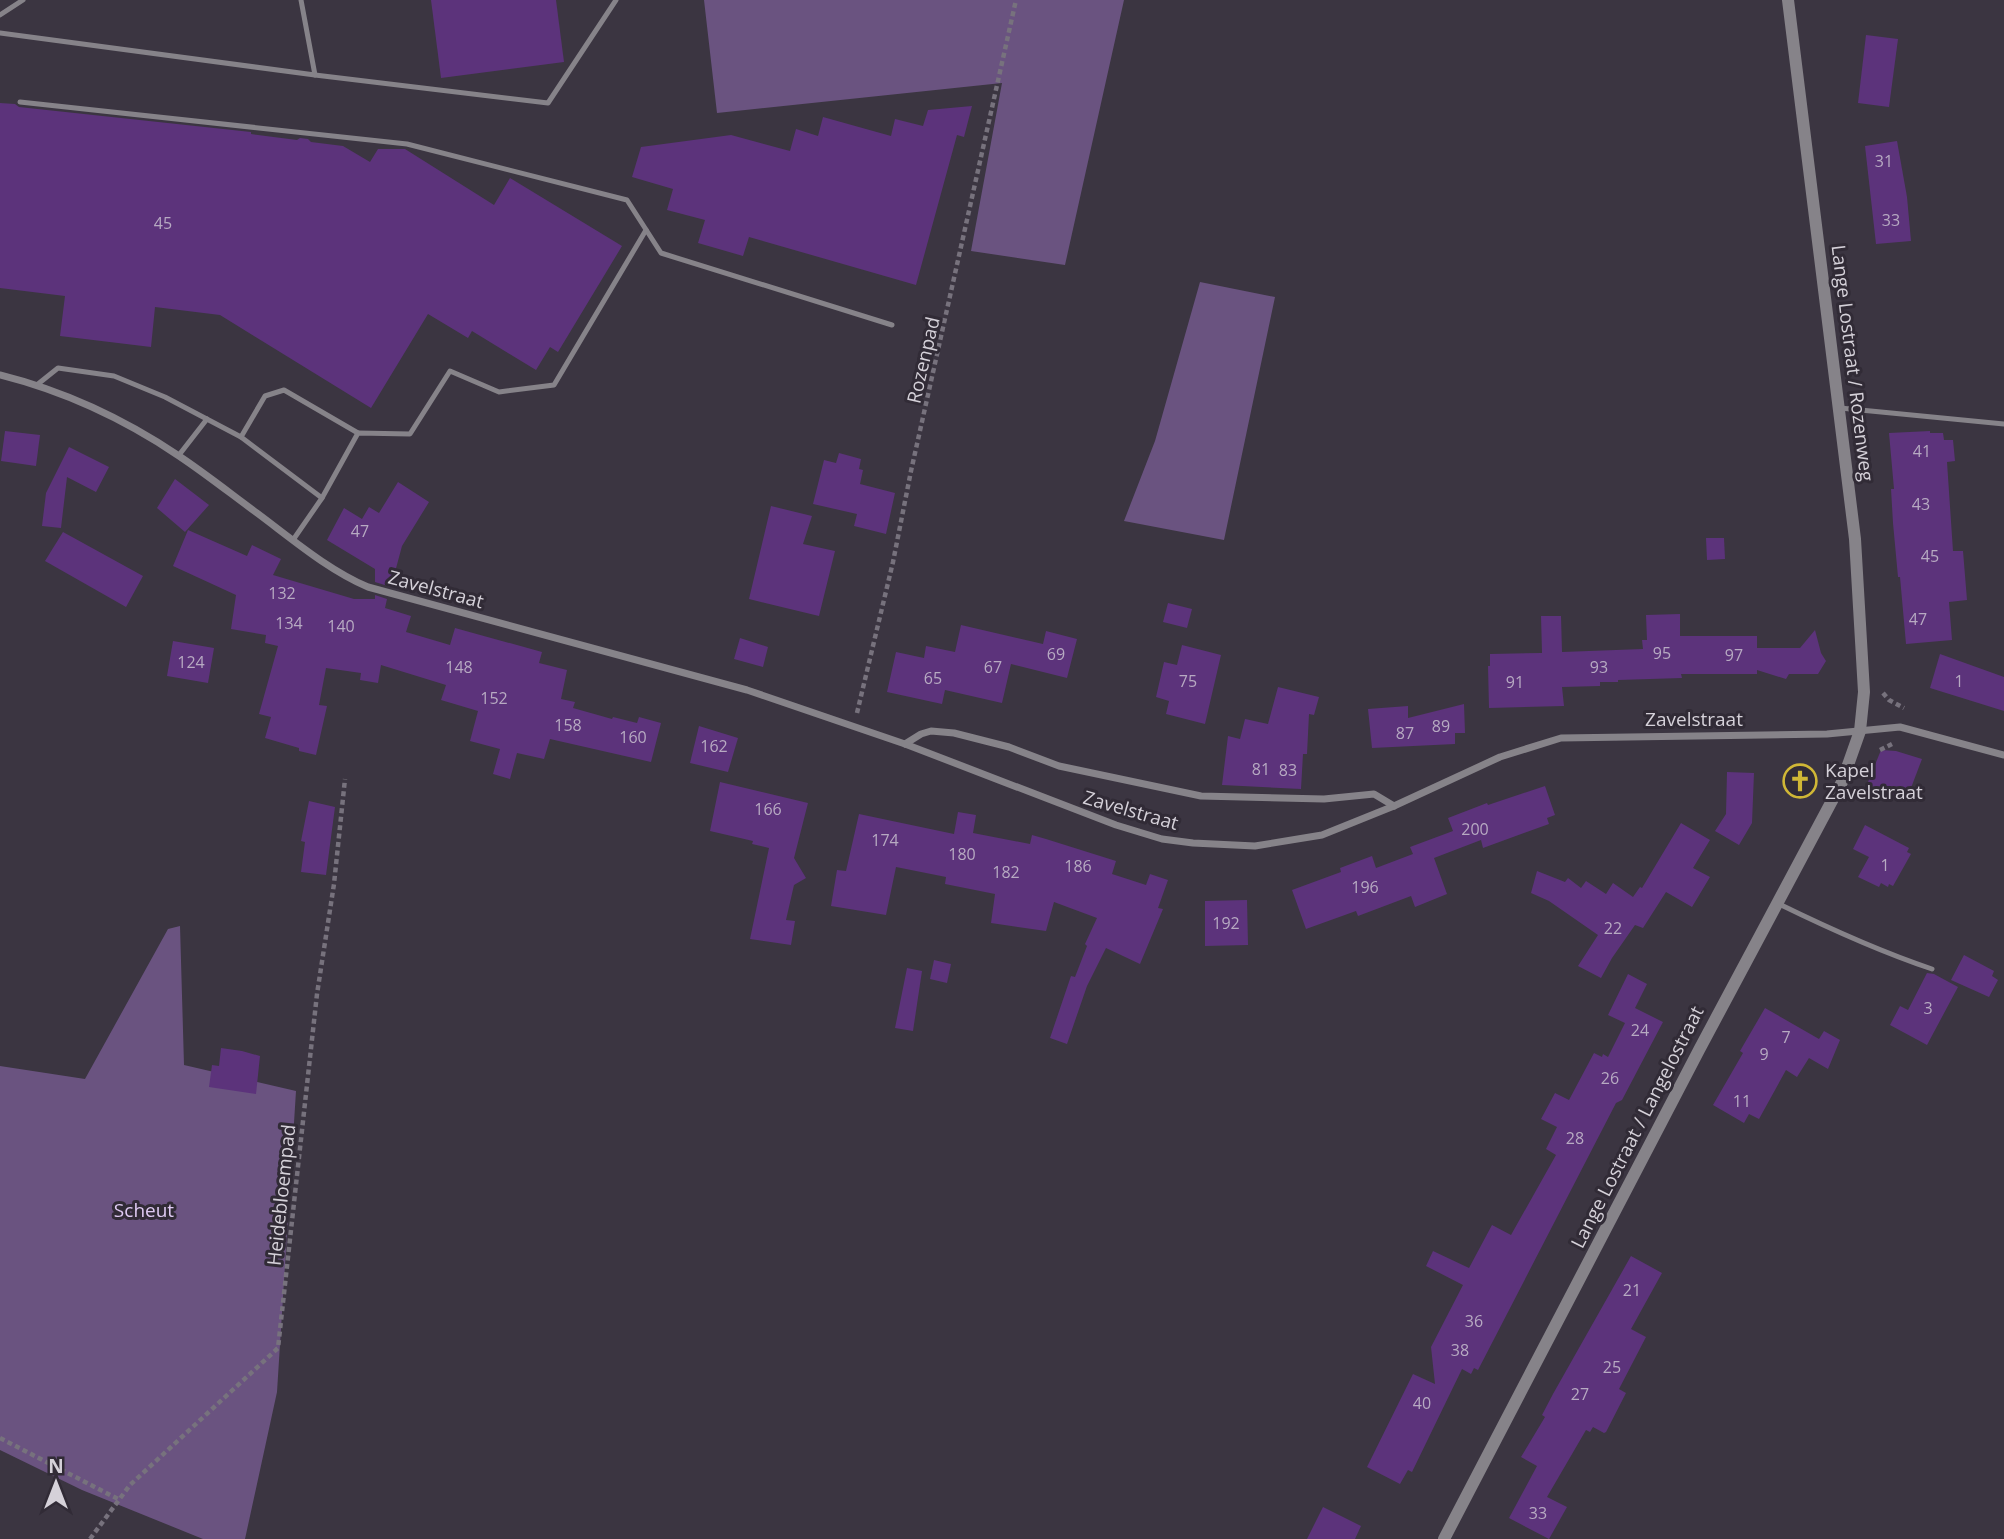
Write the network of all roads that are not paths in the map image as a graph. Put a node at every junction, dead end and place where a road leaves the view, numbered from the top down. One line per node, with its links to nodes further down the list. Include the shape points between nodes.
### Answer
1 (23, 0): 5 (lane)
2 (301, 0): 7 (lane)
3 (616, 0): 7 (lane, via 548,103)
4 (1788, 0): 13 (street, Lange Lostraat / Rozenweg)
5 (0, 15)
6 (0, 33): 7 (lane)
7 (315, 75)
8 (20, 102): 9 (lane, via 407,144 627,200)
9 (646, 230): 10 (lane, via 661,253); 16 (lane, via 554,385 499,393 450,371 410,434)
10 (892, 325)
11 (0, 375): 12 (street, Zavelstraat)
12 (38, 384): 14 (lane, via 58,368 114,376); 18 (street, Zavelstraat, via 102,410)
13 (1839, 408): 15 (lane); 21 (street, Lange Lostraat / Rozenweg, via 1855,538 1864,692)
14 (207, 419): 17 (lane); 18 (lane)
15 (2004, 425)
16 (358, 433): 17 (lane, via 284,390 265,396); 19 (lane)
17 (241, 437): 19 (lane)
18 (178, 455): 20 (street, Zavelstraat)
19 (323, 498): 20 (lane)
20 (293, 540): 22 (street, Zavelstraat, via 368,587 747,691)
21 (1860, 731): 23 (street, Zavelstraat, via 1900,727); 24 (street, Zavelstraat, via 1561,738 1500,757); 25 (street, Lange Lostraat / Langelostraat, via 1842,782)
22 (905, 744): 24 (street, Zavelstraat, via 931,731 954,733 1059,766 1202,796 1324,799 1374,794); 24 (street, Zavelstraat, via 1116,825 1193,843 1255,846 1288,842 1322,835)
23 (2004, 755)
24 (1394, 806)
25 (1777, 903): 26 (lane, via 1838,933); 27 (street, Lange Lostraat / Langelostraat)
26 (1932, 969)
27 (1444, 1539)

